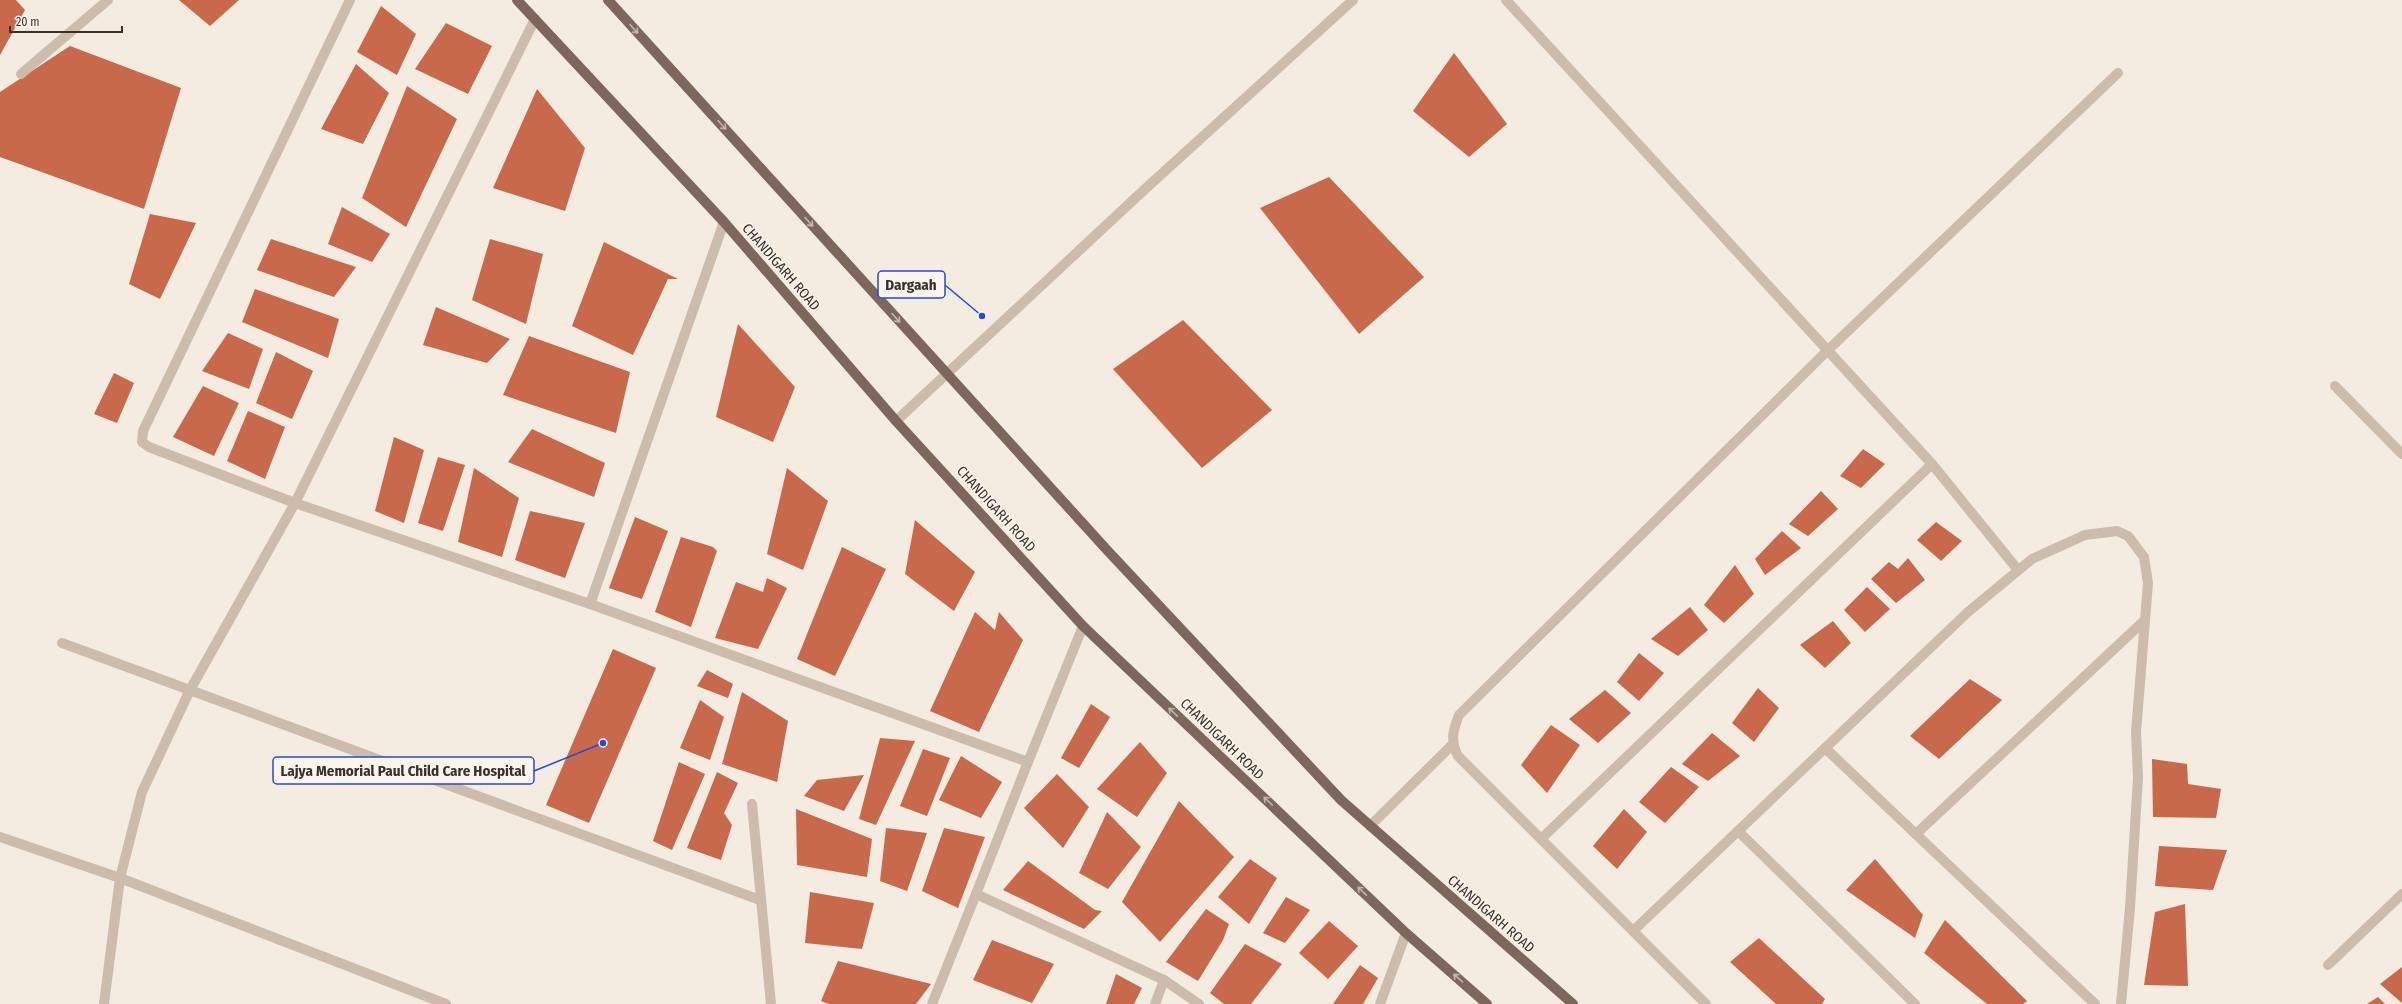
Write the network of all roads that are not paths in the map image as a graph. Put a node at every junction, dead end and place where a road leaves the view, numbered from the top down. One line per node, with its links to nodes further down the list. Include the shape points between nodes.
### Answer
1 (108, 0): 9 (street)
2 (350, 0): 17 (street, via 142,435 142,442 149,447)
3 (518, 0): 7 (main road, CHANDIGARH ROAD)
4 (608, 0): 12 (main road, CHANDIGARH ROAD, one-way to 12)
5 (1353, 0): 12 (street, via 1144,190)
6 (1506, 0): 11 (street)
7 (535, 19): 10 (main road, CHANDIGARH ROAD); 17 (street)
8 (2118, 73): 11 (street)
9 (21, 74)
10 (724, 222): 14 (main road, CHANDIGARH ROAD); 19 (street)
11 (1827, 351): 16 (street); 24 (street, via 1459,714)
12 (948, 375): 14 (street); 28 (main road, CHANDIGARH ROAD, via 1107,550 1341,800)
13 (2335, 386): 15 (street)
14 (896, 421): 21 (main road, CHANDIGARH ROAD)
15 (2402, 454)
16 (1932, 464): 18 (street); 32 (street)
17 (295, 503): 19 (street); 23 (street)
18 (2018, 570): 20 (street, via 2032,559 2085,535 2117,531 2128,536 2144,557 2148,583); 25 (street, via 1968,612)
19 (590, 604): 26 (street)
20 (2145, 620): 30 (street); 53 (street, via 2136,732 2138,777 2130,908)
21 (1083, 626): 26 (street); 38 (main road, CHANDIGARH ROAD, one-way to 21)
22 (62, 643): 23 (street)
23 (190, 690): 33 (street, via 142,792); 36 (street)
24 (1452, 745): 28 (street); 32 (street, via 1471,772)
25 (1825, 748): 29 (street); 30 (street)
26 (1028, 762): 34 (street)
27 (752, 804): 36 (street)
28 (1370, 826): 49 (main road, CHANDIGARH ROAD)
29 (1738, 831): 37 (street); 51 (street)
30 (1916, 834): 52 (street)
31 (0, 837): 33 (street)
32 (1541, 839): 37 (street)
33 (120, 878): 41 (street); 42 (street)
34 (976, 894): 40 (street); 44 (street)
35 (2402, 894): 39 (street)
36 (760, 900): 43 (street)
37 (1633, 932): 50 (street)
38 (1406, 933): 47 (street); 48 (main road, CHANDIGARH ROAD, one-way to 38)
39 (2328, 965)
40 (1164, 980): 45 (street); 46 (street)
41 (104, 1004)
42 (446, 1004)
43 (771, 1004)
44 (932, 1004)
45 (1155, 1004)
46 (1199, 1004)
47 (1380, 1004)
48 (1488, 1004)
49 (1573, 1004)
50 (1706, 1004)
51 (1914, 1004)
52 (2095, 1004)
53 (2121, 1004)

